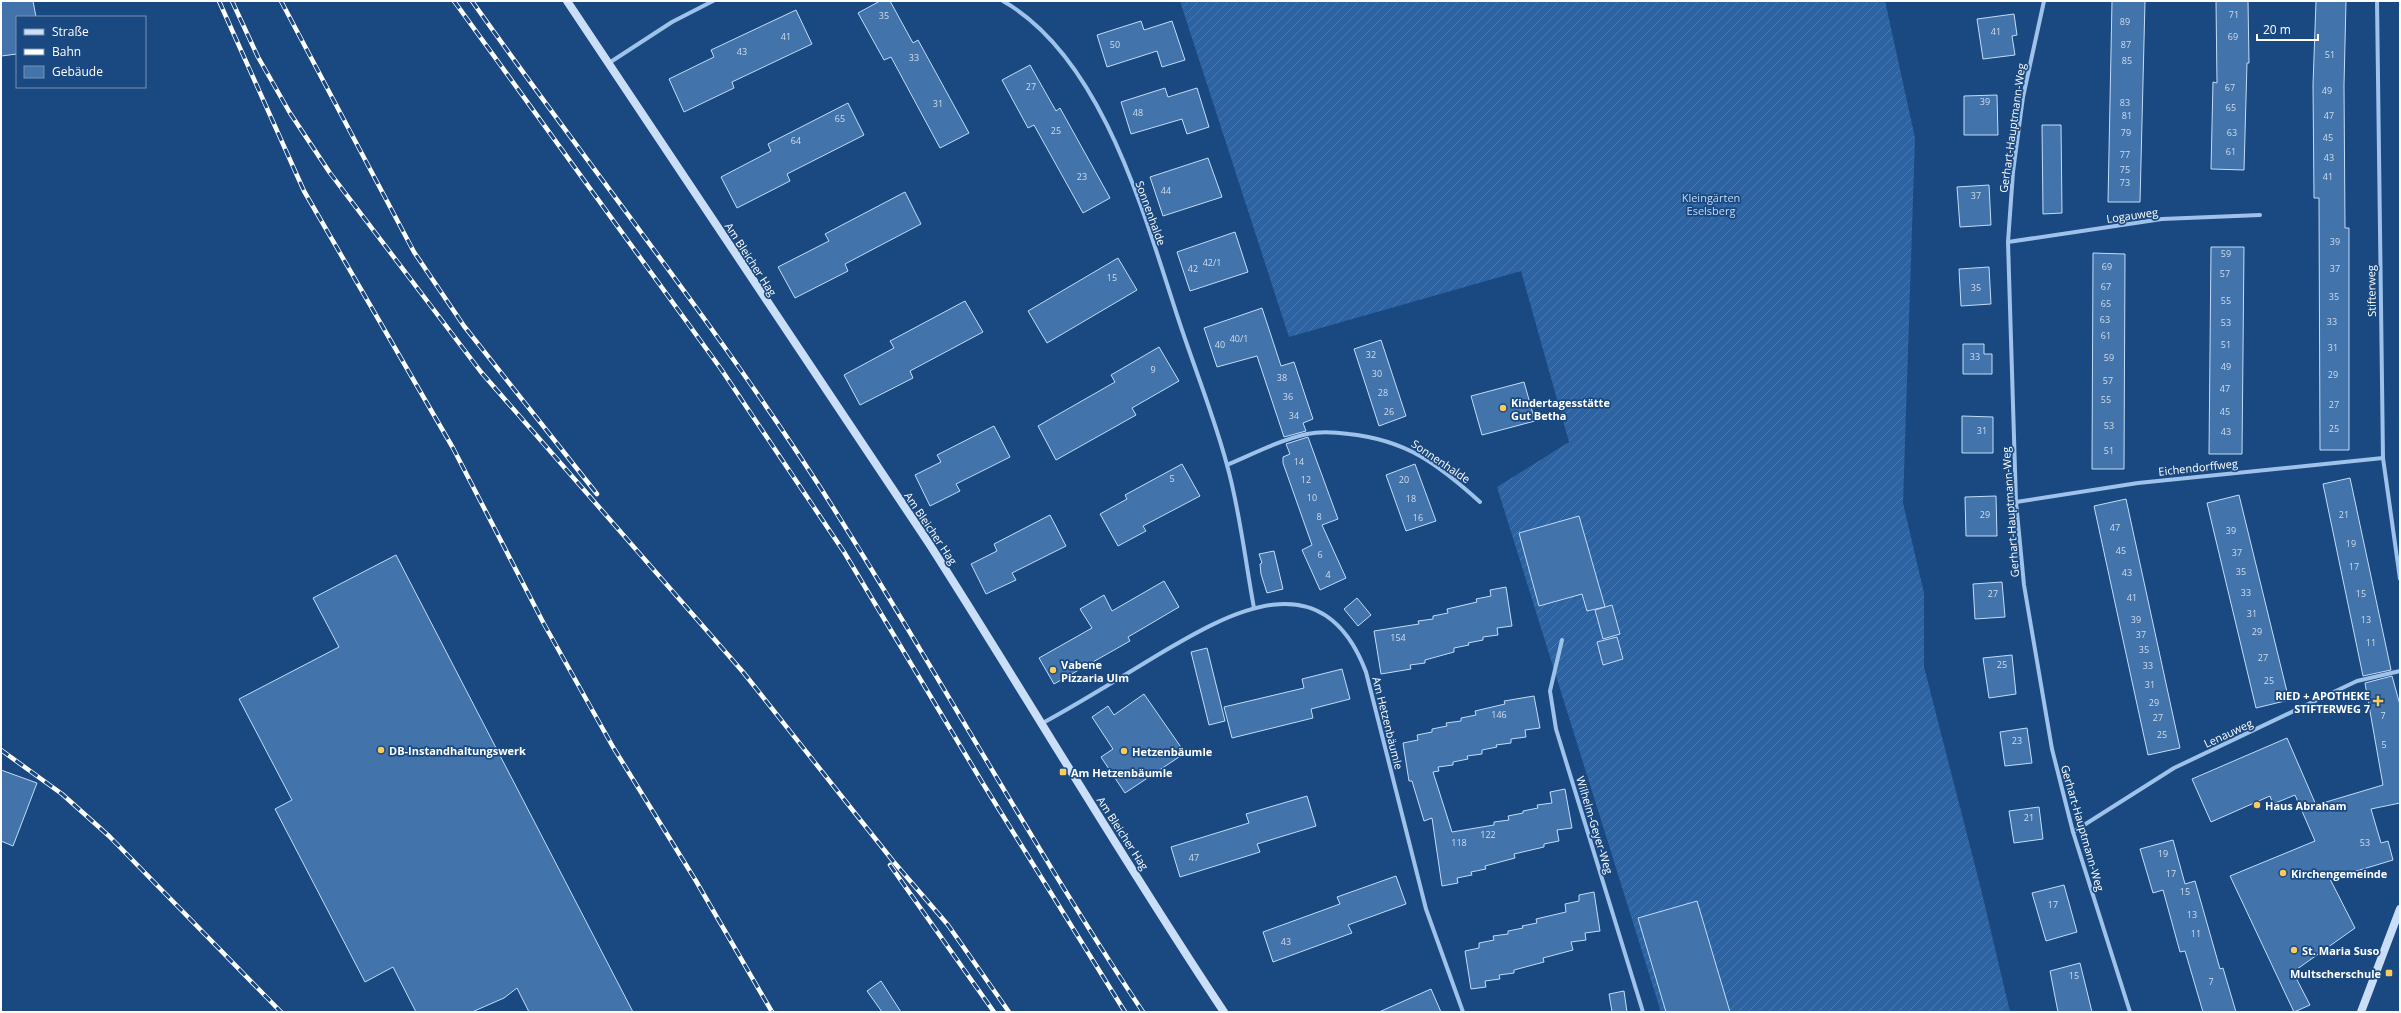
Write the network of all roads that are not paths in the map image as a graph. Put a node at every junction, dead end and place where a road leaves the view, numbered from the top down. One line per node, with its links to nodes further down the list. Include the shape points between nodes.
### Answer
1 (567, 1): 6 (street, Am Bleicher Hag)
2 (713, 1): 6 (street, via 672,22)
3 (1003, 1): 10 (street, Sonnenhalde, via 1046,35 1077,72 1098,104 1145,220)
4 (2044, 1): 8 (street, Gerhart-Hauptmann-Weg, via 2023,97 2013,172)
5 (2377, 1): 9 (street, Stifterweg)
6 (609, 63): 17 (street, Am Bleicher Hag, via 800,354 930,545)
7 (2260, 215): 8 (street, Logauweg, via 2162,219)
8 (2008, 242): 12 (street, Gerhart-Hauptmann-Weg)
9 (2383, 458): 12 (street, Eichendorffweg, via 2138,483); 13 (street, Stifterweg)
10 (1227, 464): 11 (street, Sonnenhalde, via 1306,434 1325,431 1376,436 1400,444 1425,458 1458,481); 14 (street, Sonnenhalde)
11 (1480, 502)
12 (2016, 502): 18 (street, Gerhart-Hauptmann-Weg, via 2024,585 2038,671 2052,749)
13 (2400, 579)
14 (1254, 608): 17 (street, Am Hetzenbäumle, via 1234,614 1172,647); 21 (street, Am Hetzenbäumle, via 1293,604 1319,612 1335,622 1358,651 1372,694 1426,909)
15 (1562, 640): 22 (street, Wilhelm-Geyer-Weg, via 1550,691 1556,729)
16 (2400, 671): 18 (street, Lenauweg, via 2357,681 2174,768)
17 (1040, 724): 20 (street, Am Bleicher Hag)
18 (2073, 832): 23 (street, Gerhart-Hauptmann-Weg)
19 (2400, 909): 24 (street)
20 (1224, 1012)
21 (1463, 1012)
22 (1643, 1012)
23 (2130, 1012)
24 (2361, 1012)

